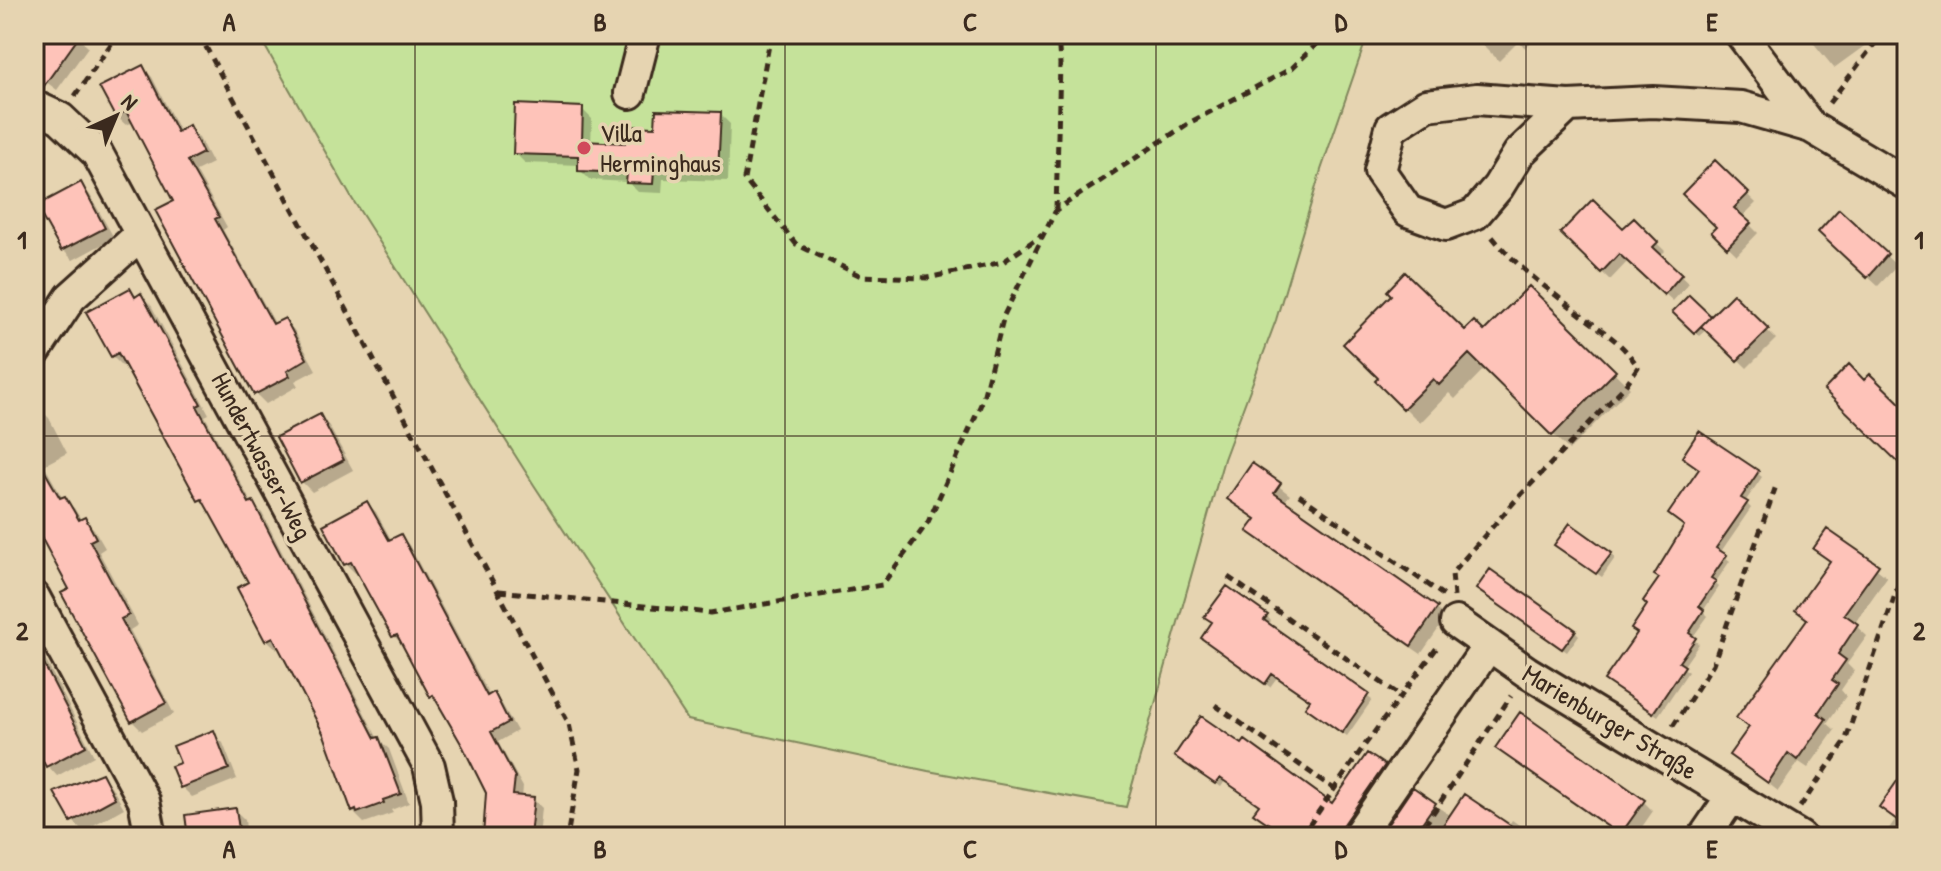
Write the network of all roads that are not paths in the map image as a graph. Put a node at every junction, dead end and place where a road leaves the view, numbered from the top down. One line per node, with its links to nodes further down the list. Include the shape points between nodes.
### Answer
1 (645, 34): 3 (street)
2 (1741, 34): 6 (street)
3 (630, 93)
4 (1568, 106): 4 (street, via 1477,99 1427,105 1391,128 1380,171 1408,211 1446,225 1475,214 1519,153); 6 (street, via 1653,102 1741,107)
5 (47, 112): 8 (street, Hundertwasser-Weg, via 97,153)
6 (1811, 127): 7 (street)
7 (1907, 184)
8 (141, 234): 9 (street, via 71,297); 16 (street, Hundertwasser-Weg, via 429,766)
9 (34, 353)
10 (34, 597): 15 (street, via 144,801)
11 (1456, 622): 12 (street, Marienburger Straße)
12 (1489, 645): 13 (street, Marienburger Straße); 17 (street)
13 (1732, 796): 14 (street, Marienburger Straße); 18 (street)
14 (1793, 832)
15 (151, 837)
16 (438, 837)
17 (1357, 837)
18 (1704, 837)

